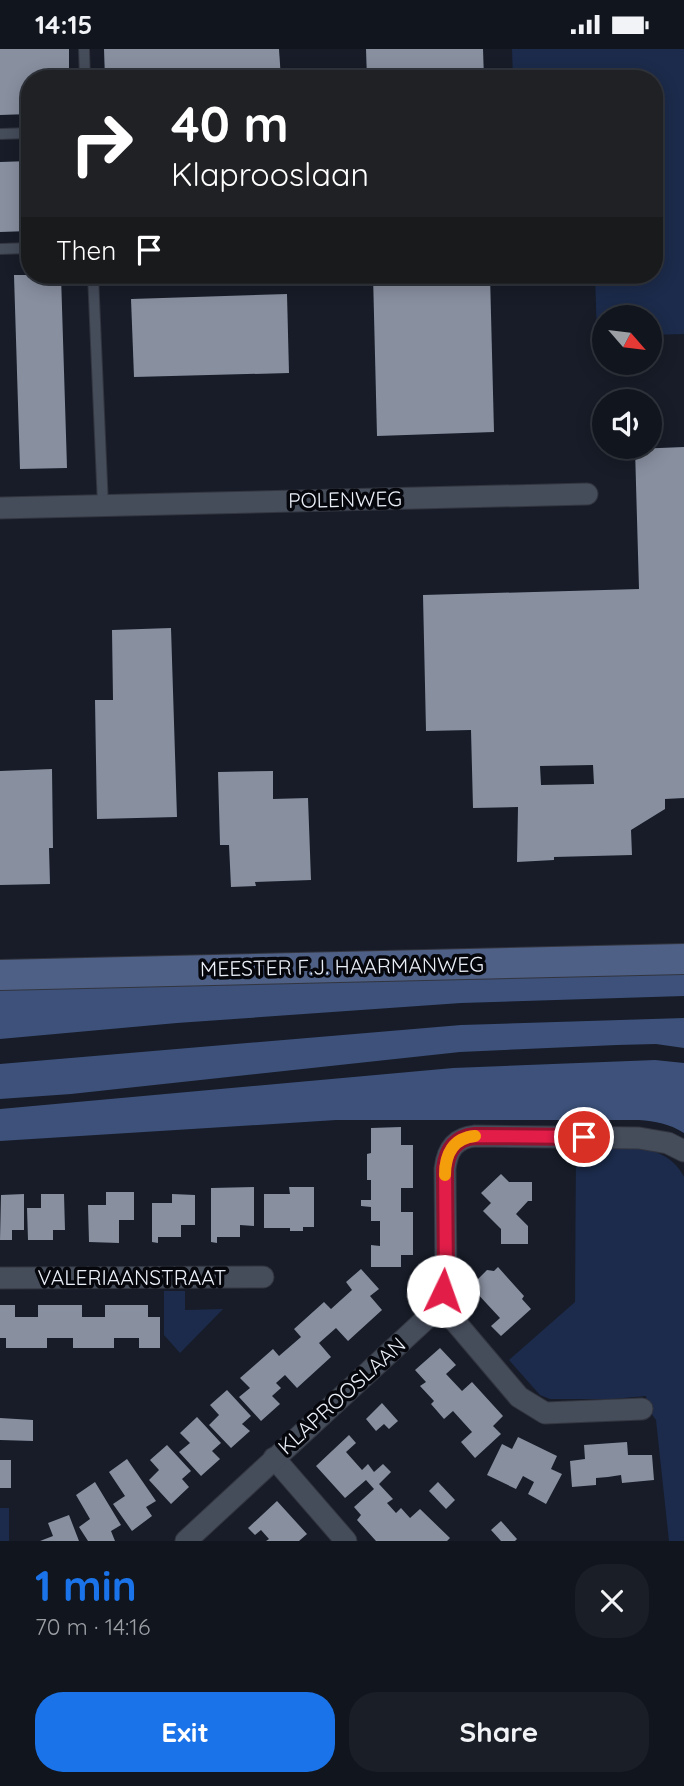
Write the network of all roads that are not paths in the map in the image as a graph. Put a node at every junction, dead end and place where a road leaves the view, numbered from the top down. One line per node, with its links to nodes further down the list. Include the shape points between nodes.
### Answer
1 (84, 49): 2 (lane)
2 (85, 70)
3 (21, 133): 4 (lane)
4 (0, 134)
5 (21, 248): 6 (lane)
6 (0, 249)
7 (93, 284): 9 (lane)
8 (587, 494): 9 (street, POLENWEG)
9 (103, 506): 10 (street, POLENWEG)
10 (0, 508)
11 (684, 959): 12 (main road, MEESTER F.J. HAARMANWEG)
12 (0, 975)
13 (684, 1151): 16 (street, via 639,1138 475,1136 459,1140 448,1153 445,1169 446,1277)
14 (264, 1277): 15 (street, VALERIAANSTRAAT)
15 (0, 1278)
16 (441, 1305): 17 (street, via 519,1397 544,1413); 18 (street, KLAPROOSLAAN)
17 (642, 1409)
18 (274, 1458): 19 (street, KLAPROOSLAAN); 20 (street, KLAPROOSLAAN)
19 (186, 1541)
20 (346, 1541)

